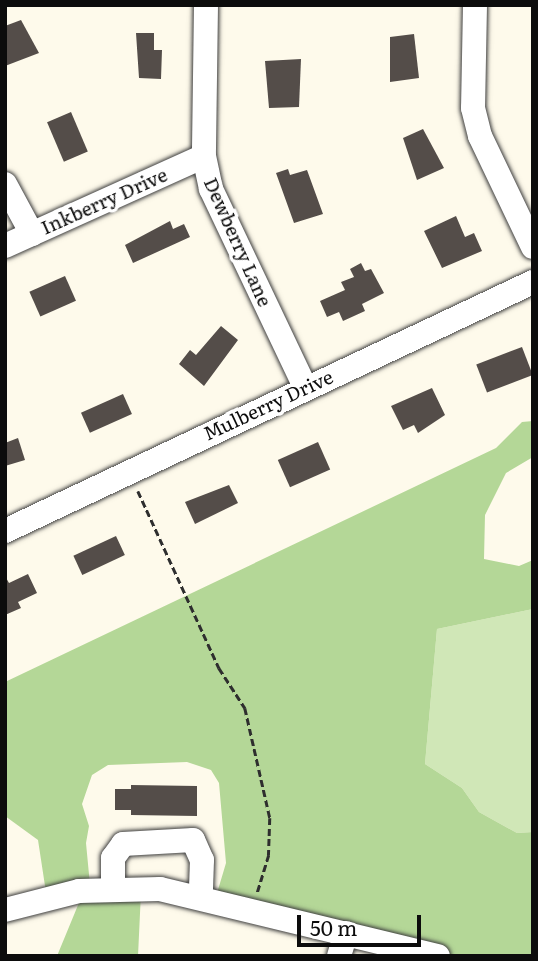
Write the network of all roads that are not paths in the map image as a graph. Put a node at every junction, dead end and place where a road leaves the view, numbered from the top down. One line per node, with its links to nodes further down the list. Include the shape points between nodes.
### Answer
1 (206, 5): 3 (street, Dewberry Lane)
2 (475, 5): 7 (street, via 475,117)
3 (204, 156): 5 (street, Inkberry Drive); 9 (street, Dewberry Lane, via 211,190)
4 (5, 184): 5 (street)
5 (32, 234): 6 (street, Inkberry Drive)
6 (5, 246)
7 (533, 247)
8 (533, 282): 9 (street, Mulberry Drive)
9 (305, 387): 10 (street, Mulberry Drive)
10 (5, 531)
11 (113, 889): 12 (street, via 160,889); 12 (street, via 113,858 123,844 192,840 202,860); 13 (street, via 79,891)
12 (201, 896): 14 (street, via 253,910)
13 (5, 909)
14 (342, 944): 15 (street)
15 (438, 956)

